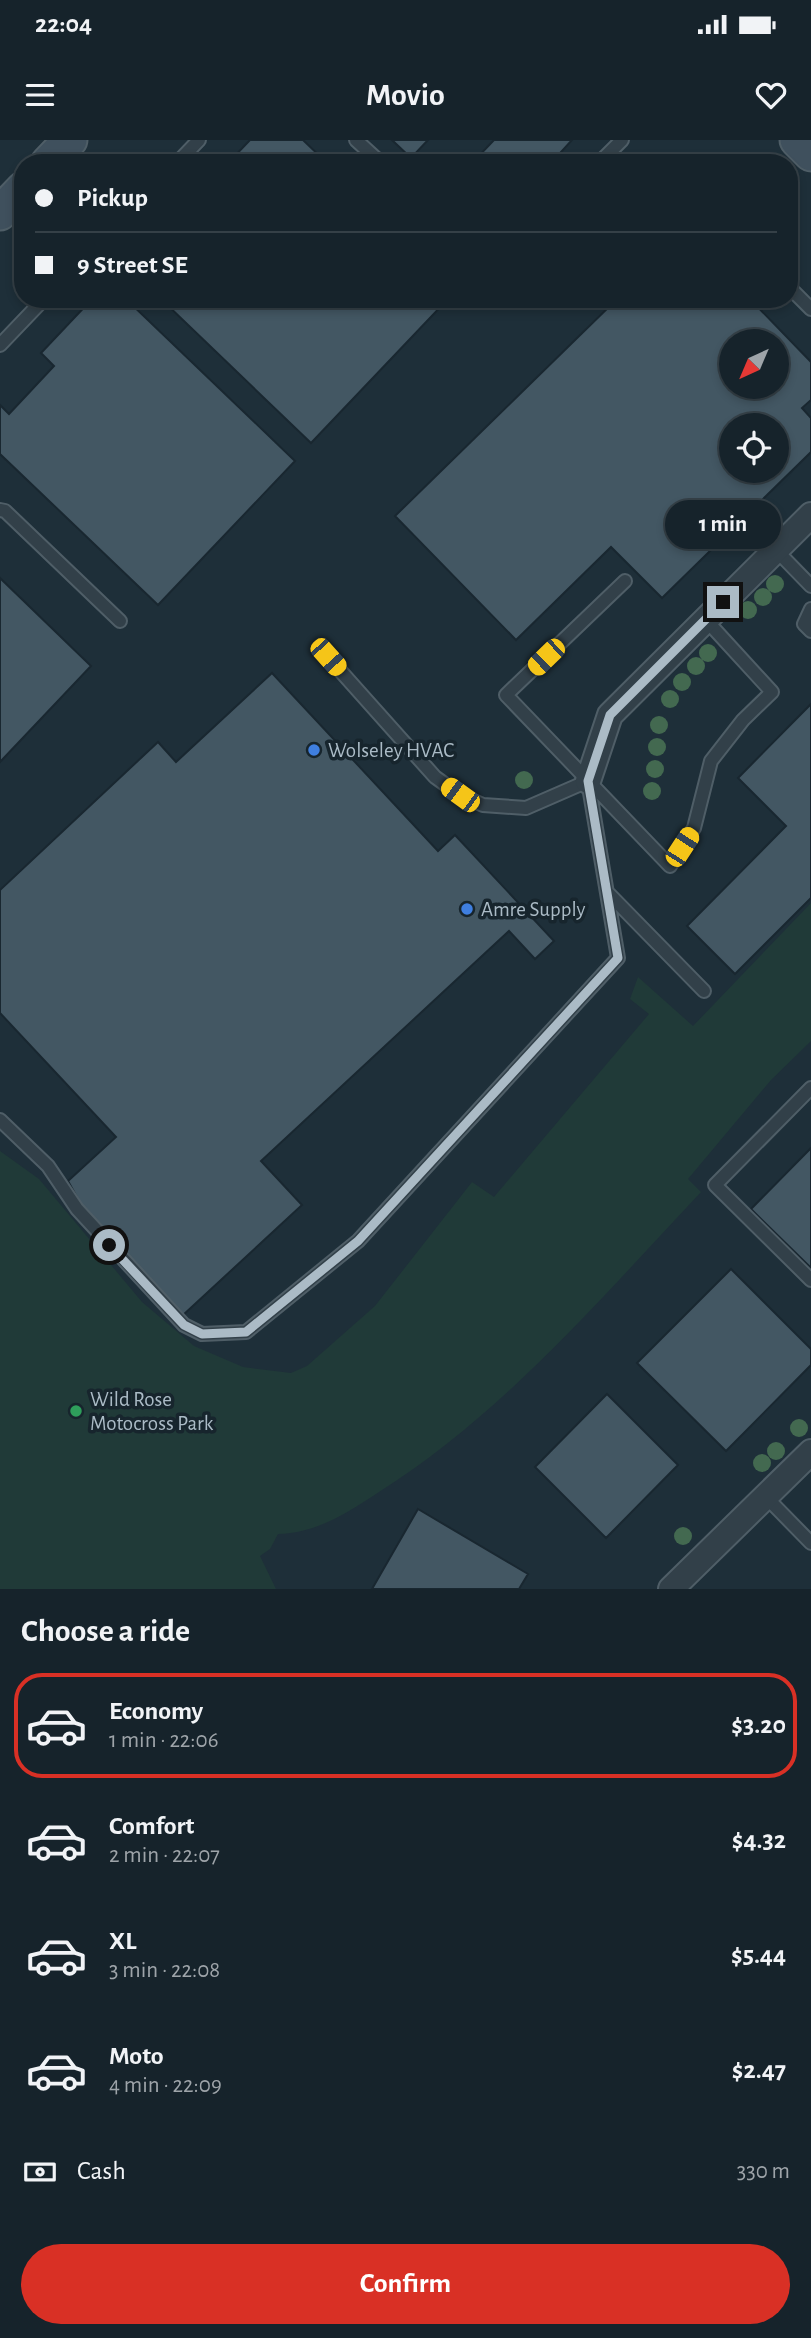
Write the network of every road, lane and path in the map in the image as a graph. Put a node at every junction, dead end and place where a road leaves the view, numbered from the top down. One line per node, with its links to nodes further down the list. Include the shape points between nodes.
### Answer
1 (70, 140): 6 (street)
2 (199, 140): 7 (lane)
3 (356, 140): 8 (lane)
4 (622, 140): 9 (lane)
5 (797, 140): 10 (street)
6 (57, 154)
7 (186, 154)
8 (371, 154)
9 (608, 154)
10 (811, 154)
11 (14, 198): 12 (street)
12 (0, 213)
13 (798, 296): 15 (lane)
14 (35, 308): 16 (lane)
15 (811, 309)
16 (0, 343)
17 (0, 510): 24 (lane)
18 (811, 515): 19 (street)
19 (776, 550): 21 (lane); 23 (street)
20 (625, 581): 27 (lane, via 506,695)
21 (811, 586)
22 (811, 609): 25 (lane, via 804,624)
23 (706, 620): 27 (street, via 610,715); 27 (lane, via 772,692 711,761 694,828 670,866)
24 (120, 621)
25 (811, 631)
26 (328, 657): 27 (lane, via 435,777 460,795 483,804 526,808)
27 (588, 781): 28 (lane)
28 (607, 892): 29 (lane); 31 (lane, via 618,958 358,1241 246,1332 202,1334 184,1325 77,1209 48,1166)
29 (704, 990)
30 (811, 1088): 32 (lane, via 715,1185)
31 (0, 1120)
32 (811, 1280)
33 (811, 1452): 34 (street)
34 (766, 1497): 35 (lane); 36 (street)
35 (811, 1543)
36 (671, 1589)

